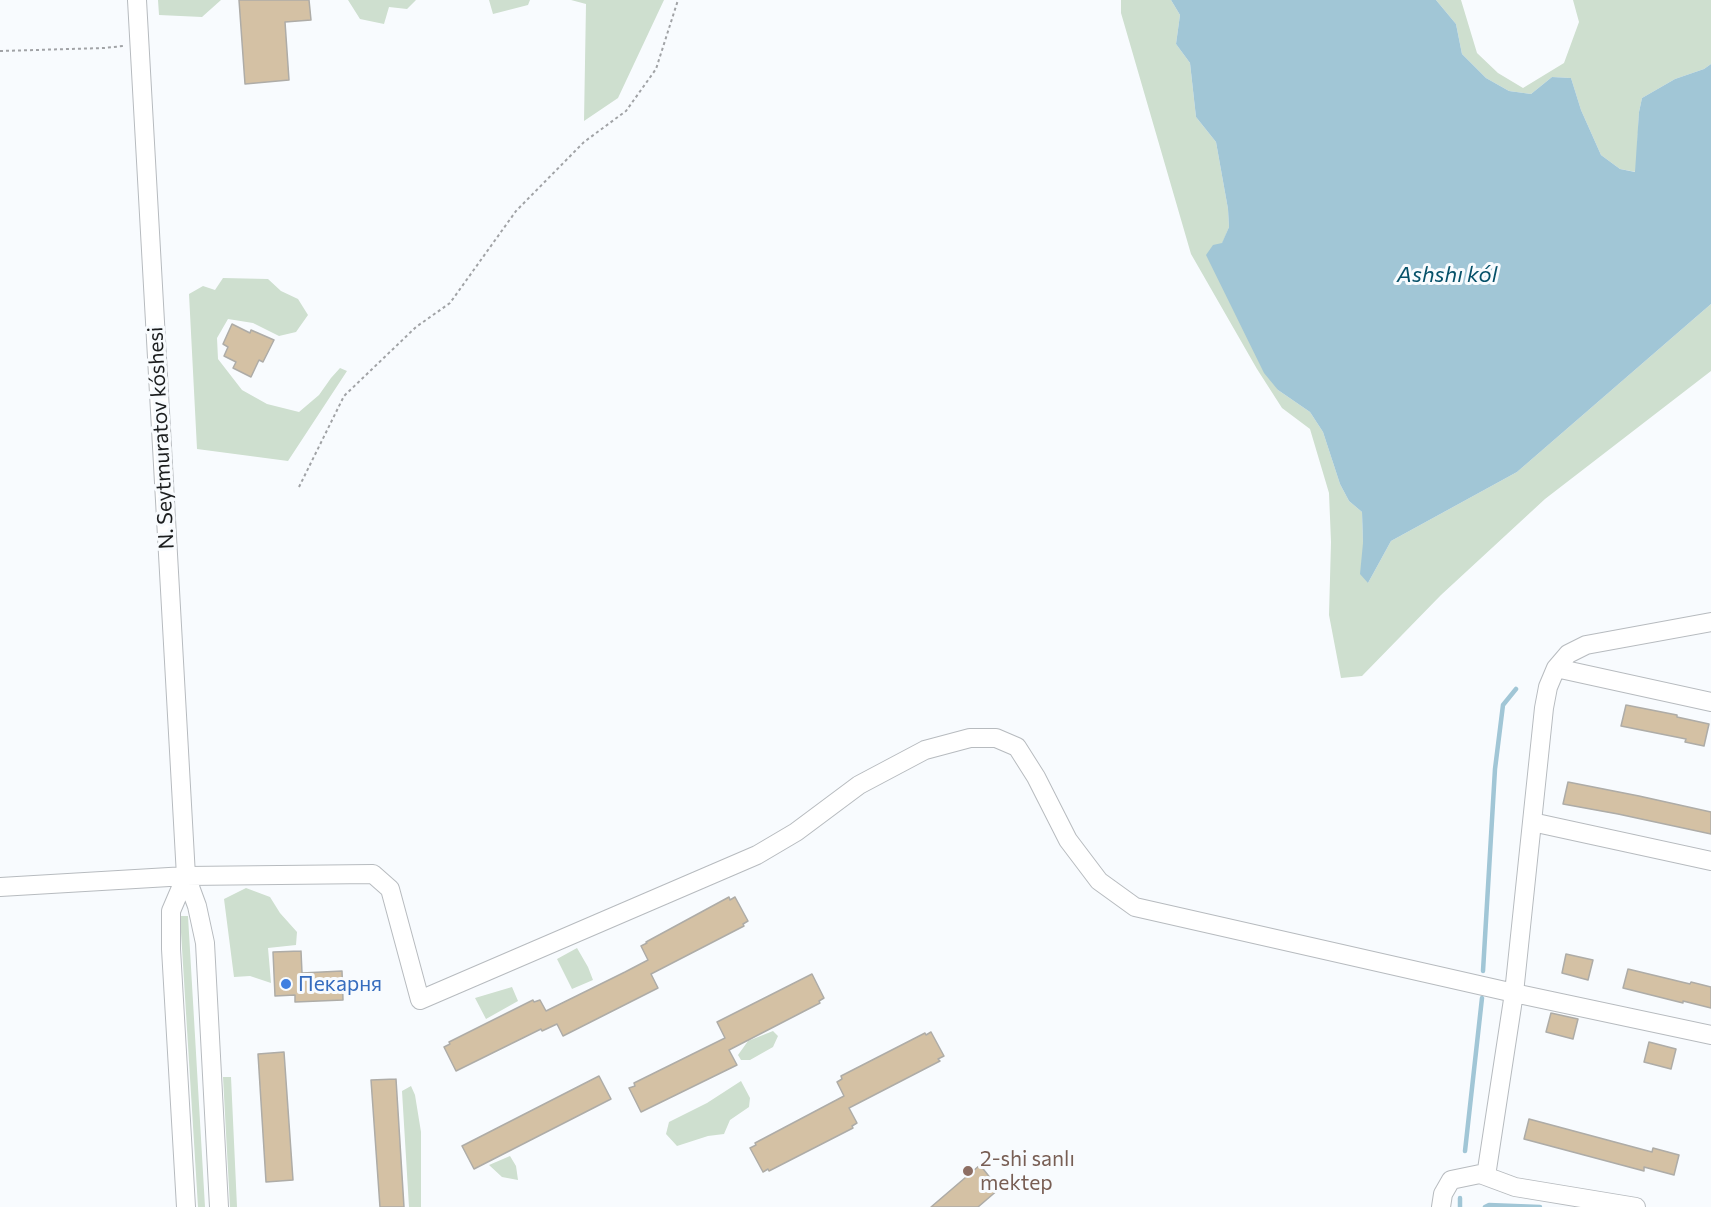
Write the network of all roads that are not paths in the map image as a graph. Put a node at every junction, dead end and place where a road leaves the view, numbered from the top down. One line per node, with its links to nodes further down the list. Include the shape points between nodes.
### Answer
1 (137, 0): 7 (street, N. Seytmuratov kóshesi)
2 (1711, 622): 3 (street, via 1586,645 1568,654)
3 (1556, 668): 4 (street); 5 (street, via 1544,708)
4 (1711, 702)
5 (1532, 822): 6 (street); 9 (street)
6 (1711, 861)
7 (186, 876): 8 (street); 9 (street, via 373,874 390,889 420,1000 757,855 796,832 859,785 925,750 970,738 996,738 1017,747 1068,840 1099,881 1135,907); 12 (street, via 171,911); 13 (street, via 204,944)
8 (0, 887)
9 (1514, 993): 10 (street); 11 (street)
10 (1711, 1035)
11 (1486, 1176): 14 (street, via 1451,1180); 15 (street, via 1515,1187)
12 (186, 1207)
13 (219, 1207)
14 (1441, 1207)
15 (1635, 1207)

